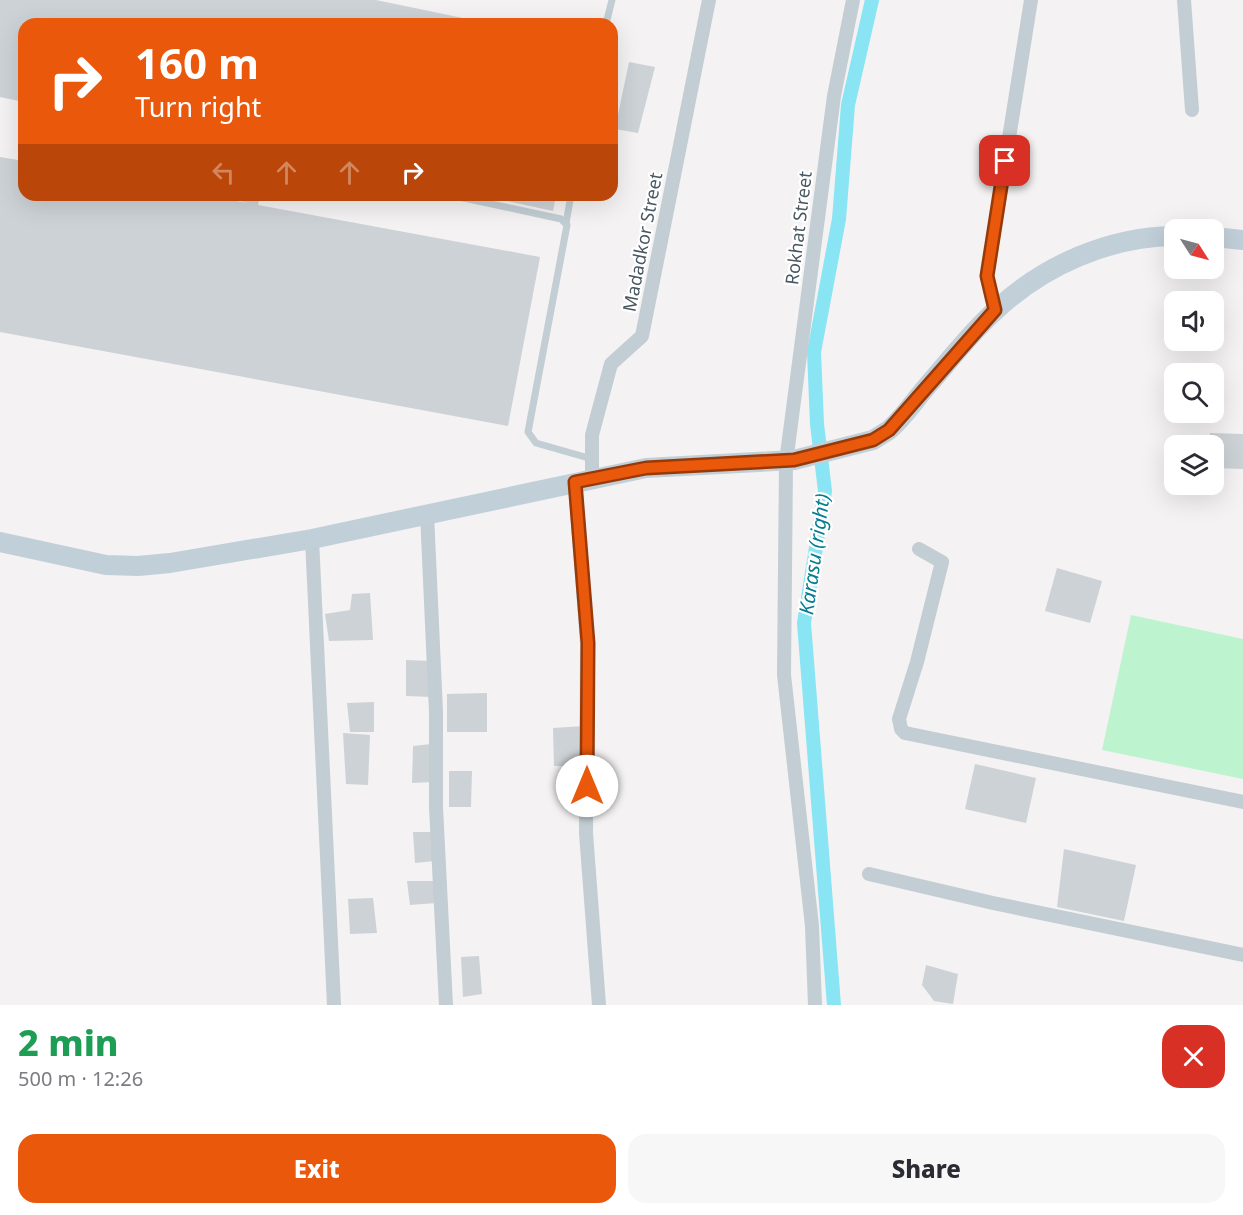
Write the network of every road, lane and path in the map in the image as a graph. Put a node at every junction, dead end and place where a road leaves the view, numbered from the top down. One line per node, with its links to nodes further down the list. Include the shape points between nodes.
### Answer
1 (612, 0): 6 (lane)
2 (709, 0): 16 (street, Madadkor Street, via 642,336 610,364)
3 (853, 0): 15 (street, Rokhat Street, via 834,96)
4 (1031, 0): 14 (street, via 987,276)
5 (1184, 0): 7 (street)
6 (608, 18)
7 (1192, 110)
8 (478, 201): 10 (lane)
9 (570, 201): 10 (lane)
10 (566, 223): 16 (lane, via 528,432 536,443)
11 (1164, 237): 14 (main road, via 1133,239 1075,258 1034,281)
12 (1224, 238): 13 (main road)
13 (1243, 240)
14 (995, 310): 15 (main road, via 894,426 873,440)
15 (790, 461): 16 (main road); 27 (street, Rokhat Street, via 784,675 812,926)
16 (586, 473): 17 (main road); 26 (street, Madadkor Street, via 586,833)
17 (427, 514): 18 (main road); 25 (street)
18 (312, 539): 19 (main road, via 181,561 122,566 90,563); 24 (street)
19 (0, 542)
20 (919, 549): 21 (street, via 942,562 899,719 904,733)
21 (1243, 802)
22 (869, 874): 23 (street)
23 (1243, 955)
24 (334, 1005)
25 (446, 1005)
26 (599, 1005)
27 (815, 1005)

